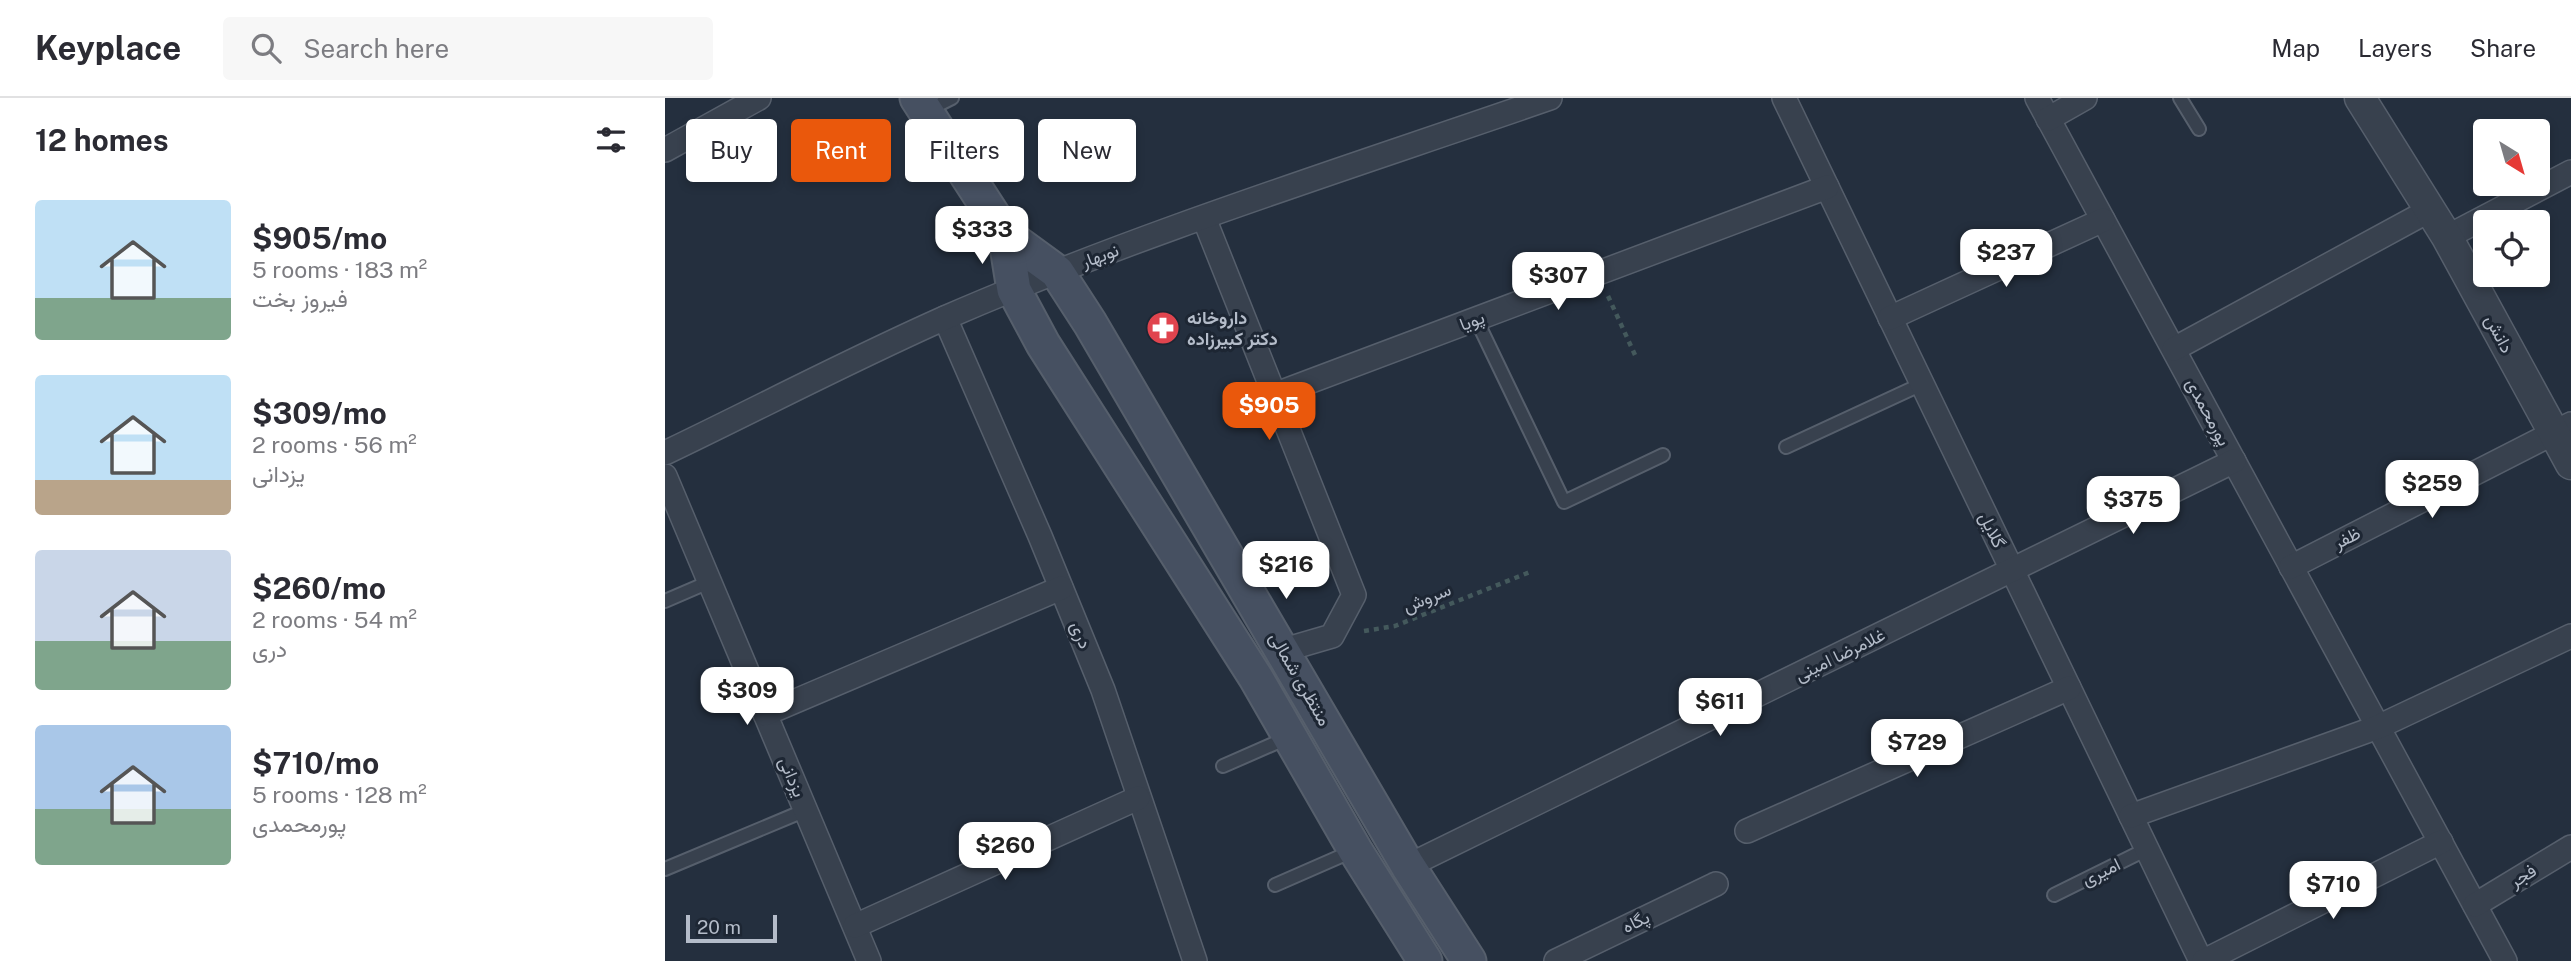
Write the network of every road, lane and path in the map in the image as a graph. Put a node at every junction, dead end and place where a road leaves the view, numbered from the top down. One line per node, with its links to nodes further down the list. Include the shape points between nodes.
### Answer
1 (759, 98): 11 (street)
2 (1550, 98): 15 (street, نوبهار)
3 (1784, 98): 13 (street, گلایل)
4 (2037, 98): 9 (street, پورمحمدی)
5 (2085, 98): 9 (street)
6 (2180, 98): 10 (lane)
7 (2360, 98): 14 (street, دانش)
8 (932, 102): 17 (main road, منتظری شمالی)
9 (2048, 119): 16 (street, پورمحمدی)
10 (2199, 129)
11 (665, 150)
12 (2571, 172): 18 (street)
13 (1827, 187): 20 (street, پویا); 23 (street, گلایل)
14 (2430, 210): 18 (street, دانش); 25 (street)
15 (1204, 218): 19 (street, نوبهار); 28 (street)
16 (2103, 220): 23 (street); 25 (street, پورمحمدی)
17 (1005, 234): 19 (main road, منتظری شمالی); 21 (main road, منتظری شمالی)
18 (2447, 237): 29 (street, دانش)
19 (1057, 272): 21 (street, نوبهار); 44 (main road, منتظری شمالی)
20 (1598, 273): 24 (street, پویا); 26 (path)
21 (1014, 290): 22 (street, نوبهار); 48 (main road, منتظری شمالی, via 1043,344)
22 (945, 318): 31 (street, نوبهار); 40 (street, دری)
23 (1890, 318): 27 (street, گلایل)
24 (1476, 319): 28 (street, پویا); 32 (lane, via 1564,502)
25 (2173, 349): 33 (street, پورمحمدی)
26 (1635, 355)
27 (1922, 384): 30 (lane); 37 (street, گلایل)
28 (1274, 395): 42 (street, via 1354,595)
29 (2562, 429): 34 (street, دانش); 36 (street, ظفر)
30 (1786, 447)
31 (665, 453)
32 (1663, 455)
33 (2234, 461): 36 (street, پورمحمدی); 37 (street, غلامرضا امینی)
34 (2571, 464)
35 (665, 476): 39 (street, یزدانی)
36 (2291, 567): 47 (street, پورمحمدی)
37 (2013, 571): 45 (street, گلایل); 58 (street, غلامرضا امینی)
38 (1529, 572): 42 (path, سروش, via 1395,626)
39 (709, 582): 41 (lane); 46 (street, یزدانی)
40 (1061, 588): 46 (street); 50 (street, دری, via 1103,690)
41 (665, 601)
42 (1332, 636): 44 (street)
43 (2571, 636): 47 (street)
44 (1284, 650): 58 (main road, منتظری شمالی)
45 (2069, 688): 52 (street, گلایل); 53 (street)
46 (765, 714): 51 (street, یزدانی)
47 (2378, 727): 52 (street); 54 (street, پورمحمدی)
48 (1291, 736): 49 (lane); 57 (main road, منتظری شمالی)
49 (1223, 766)
50 (1138, 798): 64 (street); 66 (street, دری)
51 (806, 810): 59 (lane); 64 (street, یزدانی)
52 (2131, 816): 56 (street, گلایل)
53 (1747, 831)
54 (2441, 842): 63 (street, پورمحمدی); 70 (street)
55 (2571, 847): 63 (street, فجر)
56 (2147, 849): 62 (lane, امیری); 70 (street, گلایل)
57 (1355, 850): 61 (lane); 67 (main road, منتظری شمالی)
58 (1408, 866): 68 (main road, منتظری شمالی)
59 (665, 869)
60 (1716, 884): 69 (street, پگاه)
61 (1275, 885)
62 (2054, 895)
63 (2475, 905): 71 (street, پورمحمدی)
64 (855, 926): 65 (street, یزدانی)
65 (869, 961)
66 (1195, 961)
67 (1425, 961)
68 (1469, 961)
69 (1556, 961)
70 (2203, 961)
71 (2505, 961)

